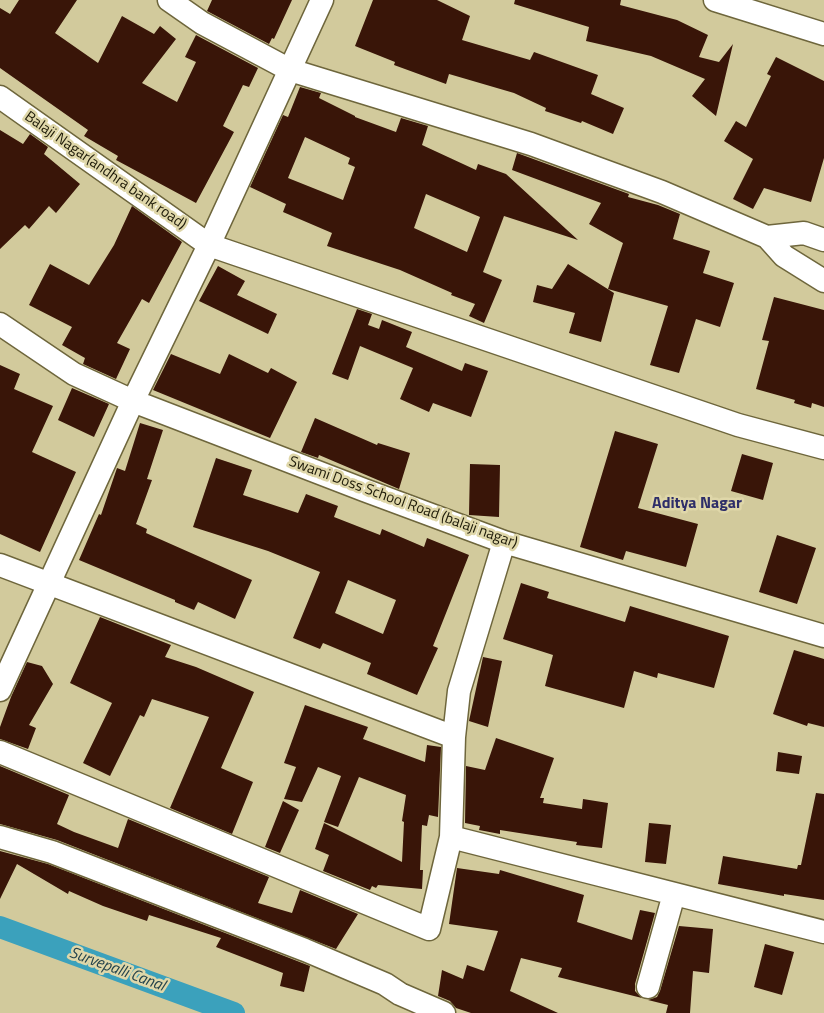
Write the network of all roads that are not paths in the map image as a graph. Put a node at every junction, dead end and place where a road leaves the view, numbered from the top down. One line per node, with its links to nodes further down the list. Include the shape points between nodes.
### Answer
1 (169, 0): 5 (street, via 202,23)
2 (322, 0): 5 (street)
3 (715, 0): 4 (street)
4 (824, 34)
5 (290, 70): 7 (street, via 531,144 662,192); 9 (street)
6 (0, 97): 9 (street, Balaji Nagar(andhra bank road))
7 (767, 237): 8 (street, via 804,233); 10 (street, via 784,256)
8 (824, 240)
9 (210, 245): 12 (street); 13 (street, Balaji Nagar(andhra bank road), via 738,425)
10 (824, 282)
11 (0, 324): 12 (street, Swami Doss School Road (balaji nagar), via 74,374)
12 (133, 401): 14 (street, Swami Doss School Road (balaji nagar)); 16 (street)
13 (824, 448)
14 (504, 542): 17 (street, Swami Doss School Road (balaji nagar)); 19 (street, via 459,691)
15 (0, 565): 16 (street)
16 (50, 585): 18 (street); 19 (street)
17 (824, 636)
18 (0, 690)
19 (454, 737): 22 (street)
20 (0, 752): 22 (street, via 429,929)
21 (0, 837): 26 (street, via 52,852 305,950)
22 (451, 837): 23 (street)
23 (674, 894): 24 (street); 25 (street)
24 (824, 932)
25 (648, 988)
26 (444, 1013)

